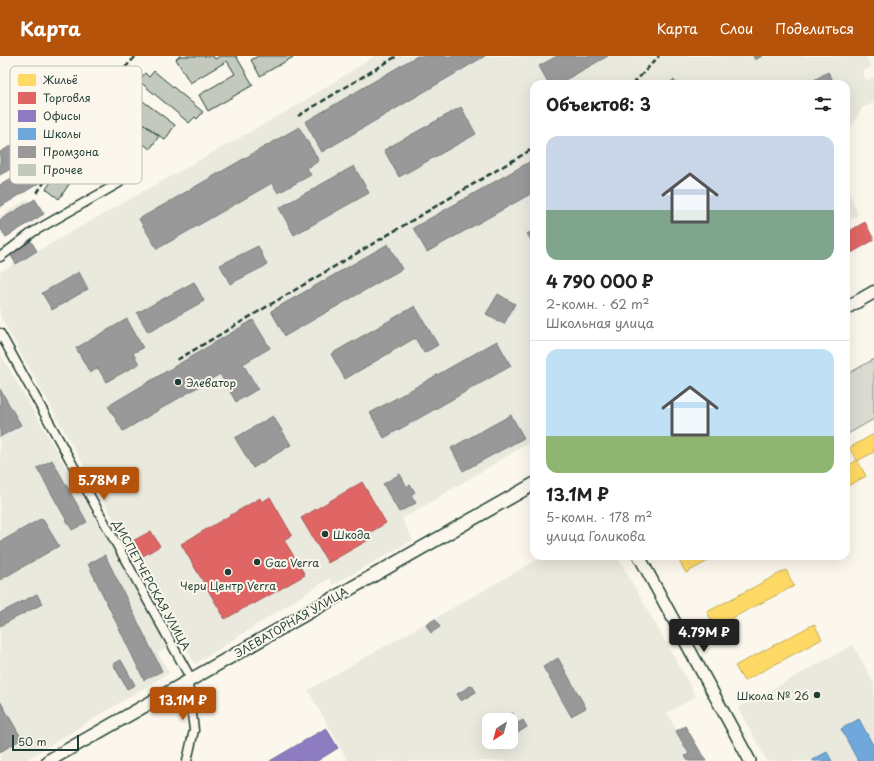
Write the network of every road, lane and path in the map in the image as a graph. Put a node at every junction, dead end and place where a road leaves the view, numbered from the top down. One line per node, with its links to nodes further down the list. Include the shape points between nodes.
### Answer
1 (119, 184): 2 (street, via 33,232)
2 (0, 257)
3 (874, 292): 4 (main road)
4 (850, 306)
5 (0, 333): 8 (street, ДИСПЕТЧЕРСКАЯ УЛИЦА)
6 (530, 486): 8 (main road, ЭЛЕВАТОРНАЯ УЛИЦА)
7 (641, 560): 11 (street)
8 (189, 680): 9 (main road, ЭЛЕВАТОРНАЯ УЛИЦА); 10 (street, ДИСПЕТЧЕРСКАЯ УЛИЦА, via 194,730)
9 (48, 761)
10 (187, 761)
11 (750, 761)

